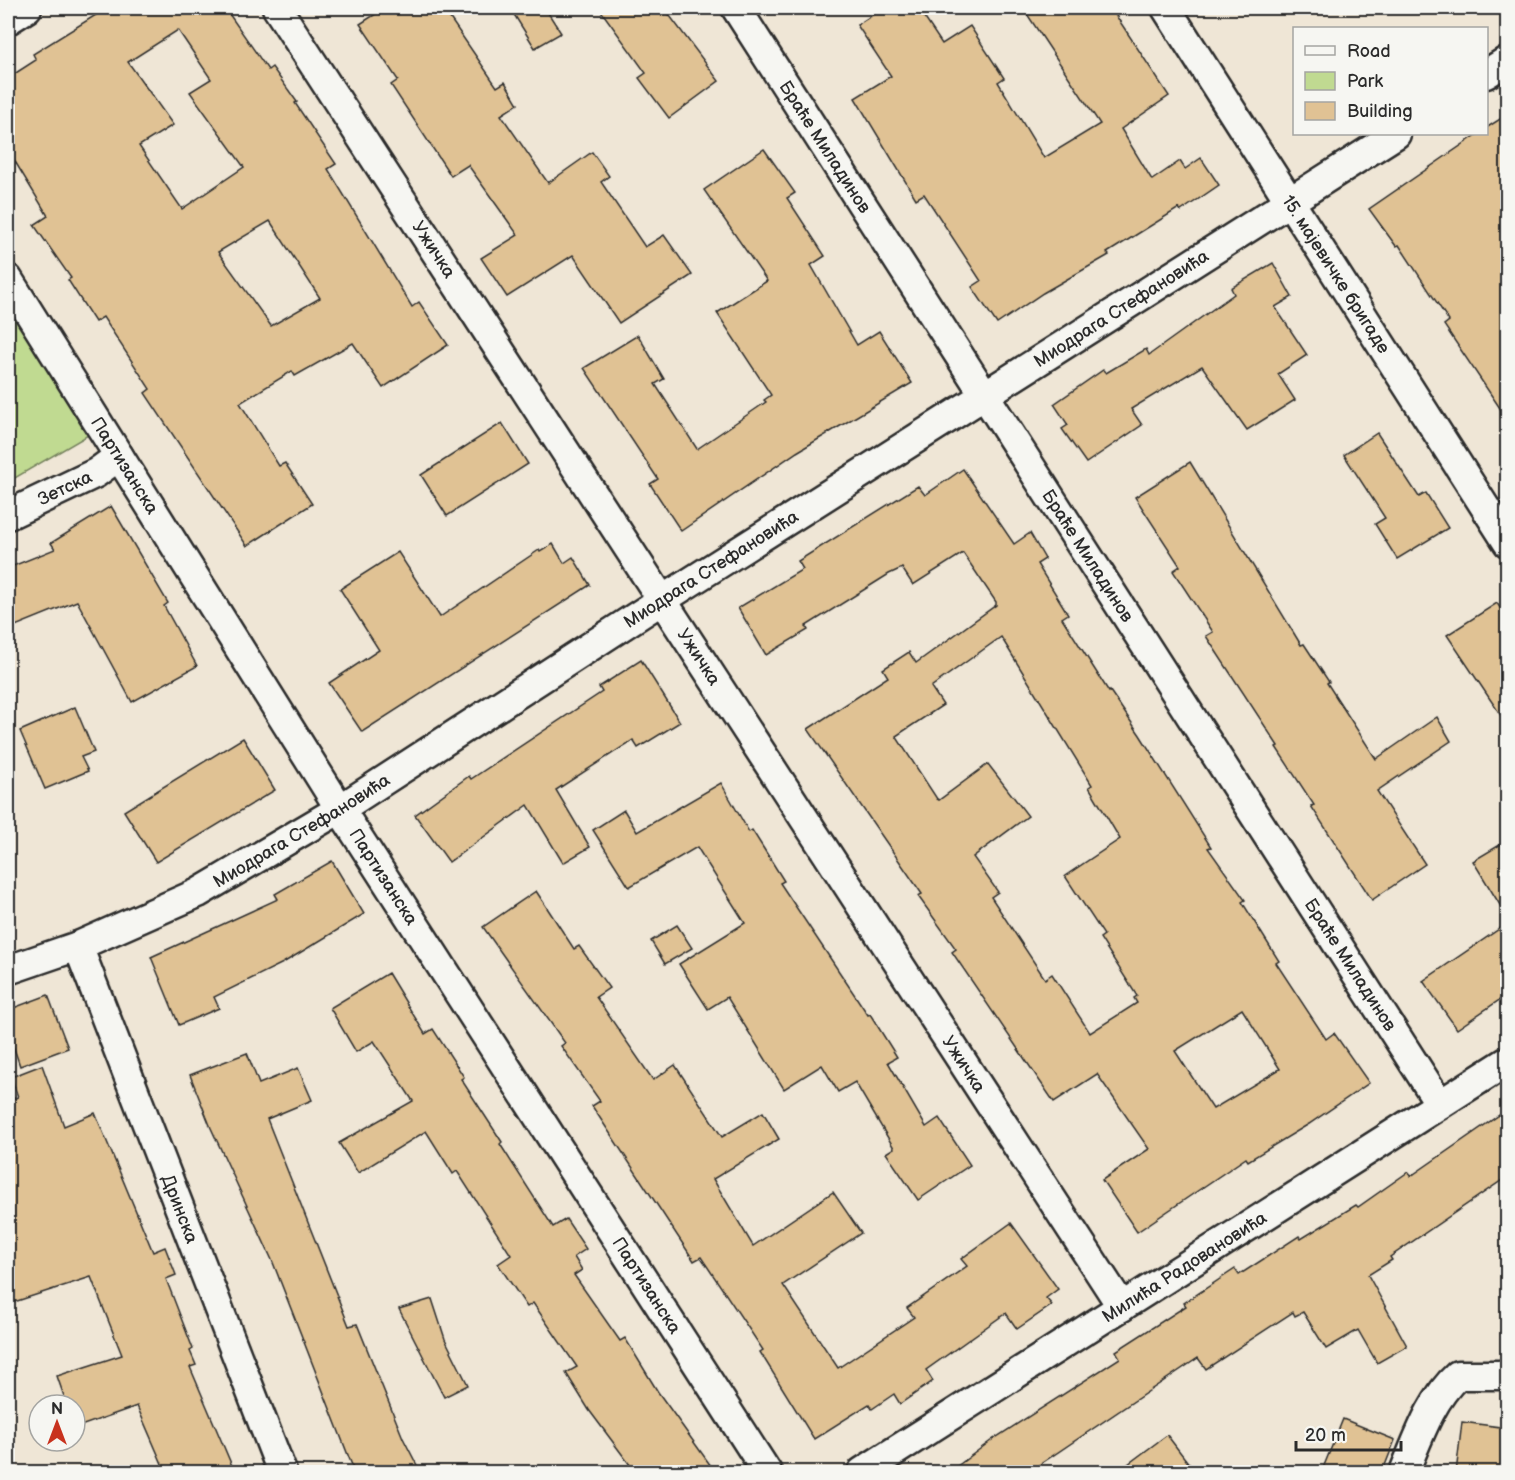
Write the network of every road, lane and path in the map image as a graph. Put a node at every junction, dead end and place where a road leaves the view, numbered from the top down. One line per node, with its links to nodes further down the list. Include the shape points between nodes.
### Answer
1 (27, 8): 5 (street)
2 (277, 8): 15 (street, Ужичка)
3 (736, 8): 11 (street, Браће Миладинов)
4 (1166, 8): 9 (street, 15. мајевичке бригаде)
5 (8, 20)
6 (1508, 60): 7 (street)
7 (1488, 73)
8 (1394, 135): 9 (street, Миодрага Стефановића)
9 (1291, 203): 11 (street, Миодрага Стефановића); 14 (street, 15. мајевичке бригаде)
10 (8, 279): 12 (street, Партизанска)
11 (985, 393): 15 (street, Миодрага Стефановића); 20 (street, Браће Миладинов)
12 (119, 456): 13 (street, Зетска, via 96,473); 16 (street, Партизанска)
13 (8, 515)
14 (1508, 543)
15 (662, 600): 16 (street, Миодрага Стефановића); 21 (street, Ужичка)
16 (340, 809): 17 (street, Миодрага Стефановића, via 198,893); 24 (street, Партизанска)
17 (78, 946): 18 (street, Миодрага Стефановића); 23 (street, Дринска)
18 (8, 970)
19 (1508, 1061): 20 (street, Милића Радовановића)
20 (1440, 1104): 21 (street, Милића Радовановића)
21 (1122, 1307): 25 (street, Милића Радовановића)
22 (1508, 1374): 26 (street, via 1458,1374 1433,1408)
23 (282, 1473)
24 (767, 1473)
25 (862, 1473)
26 (1404, 1473)

